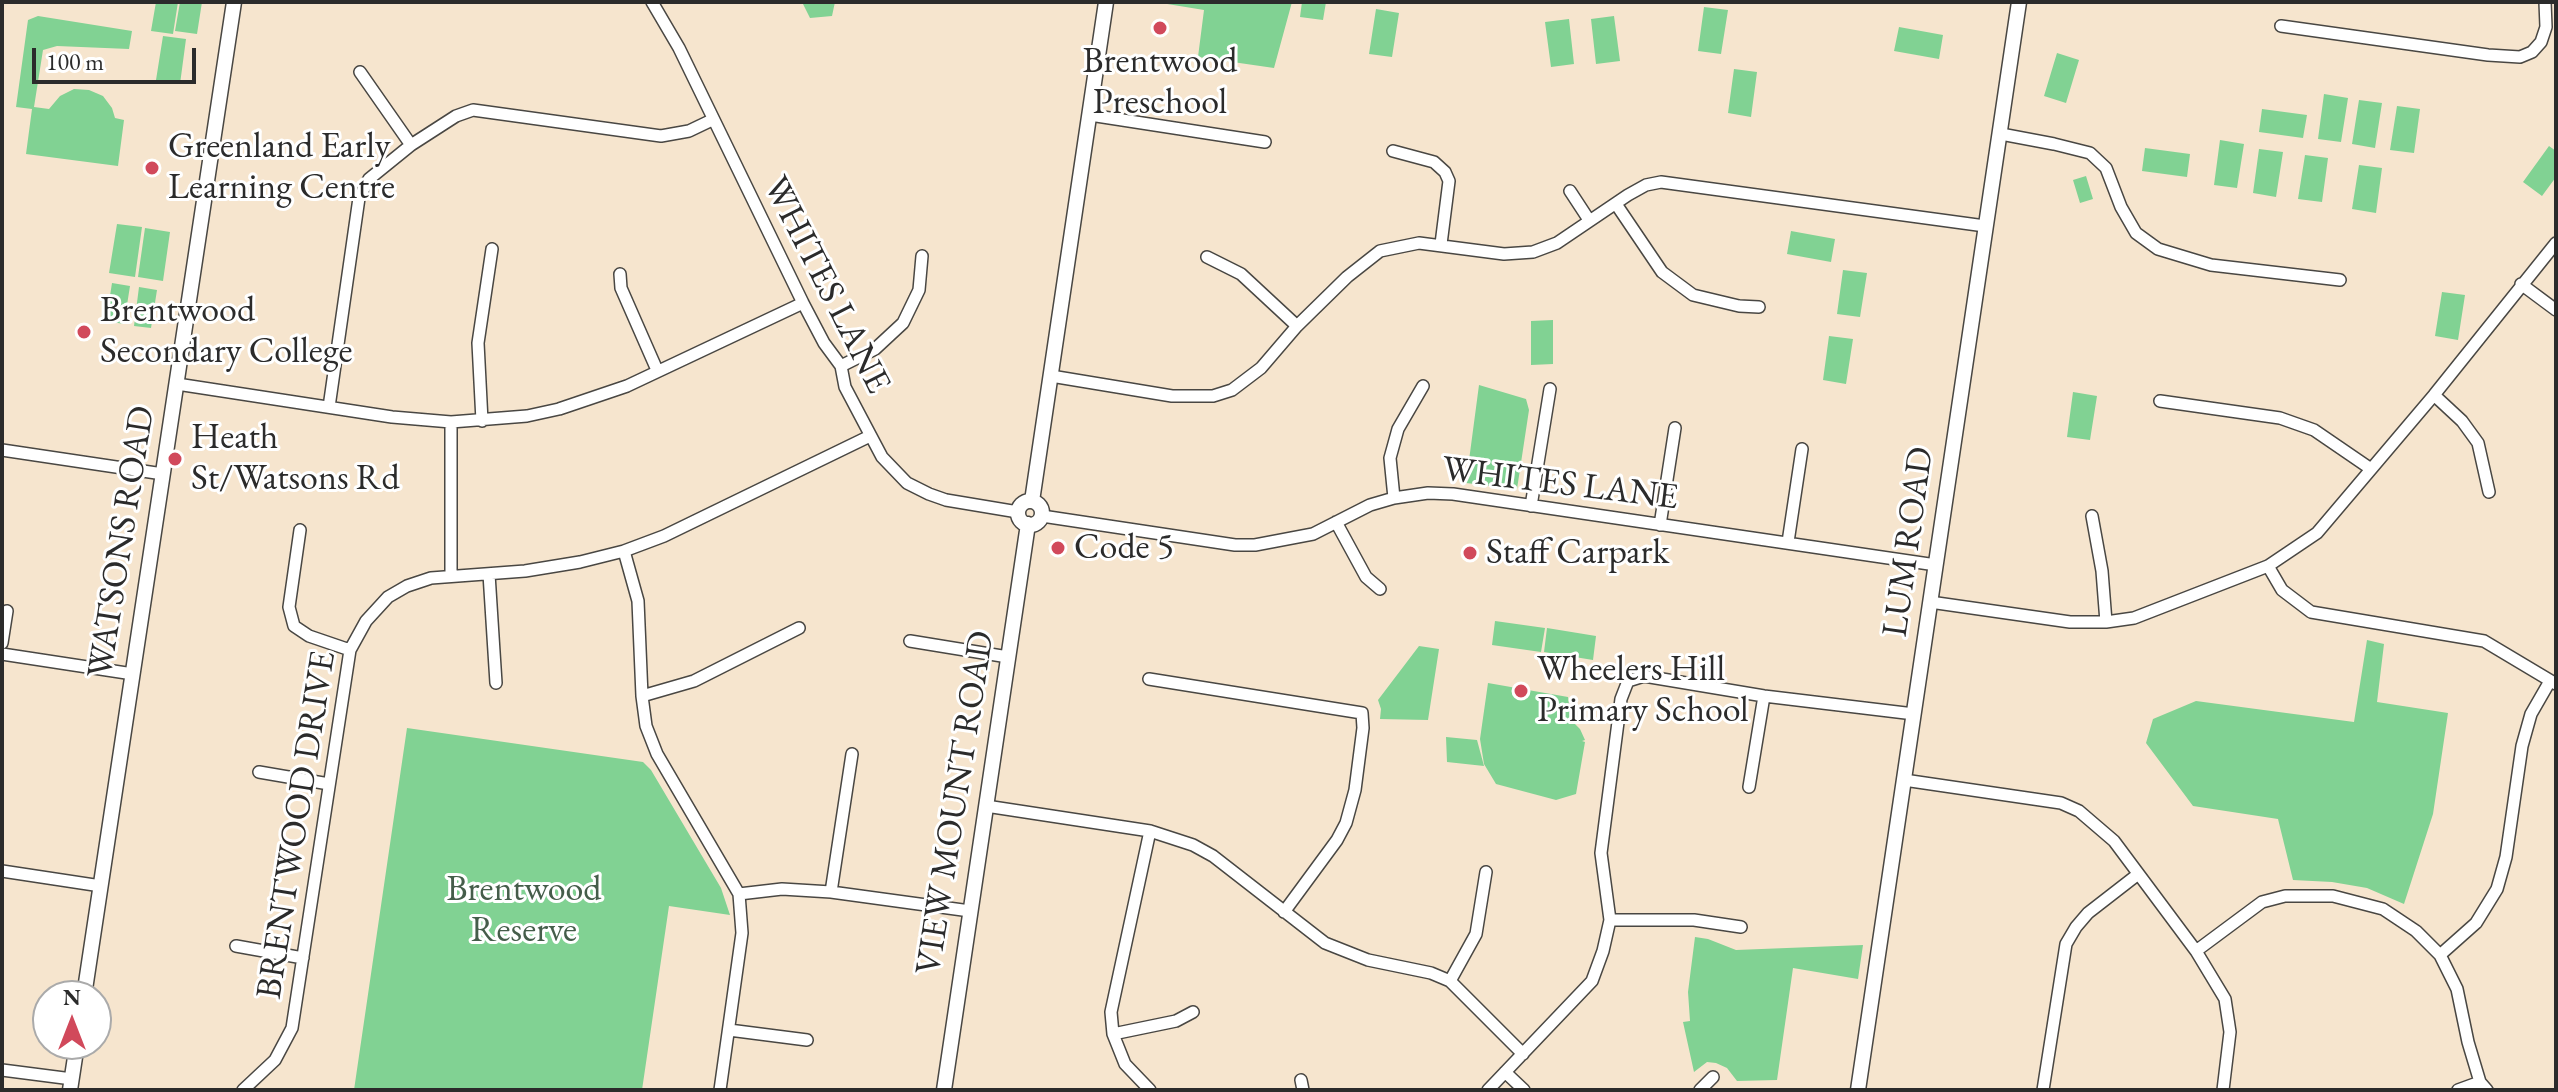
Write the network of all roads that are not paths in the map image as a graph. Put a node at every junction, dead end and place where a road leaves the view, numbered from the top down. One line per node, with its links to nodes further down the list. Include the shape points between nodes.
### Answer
1 (234, 2): 33 (street, WATSONS ROAD)
2 (652, 2): 9 (street, WHITES LANE)
3 (1106, 2): 8 (street)
4 (2019, 2): 10 (street, LUM ROAD)
5 (2545, 2): 6 (street, via 2541,42 2520,57)
6 (2281, 26)
7 (360, 72): 12 (street)
8 (1090, 115): 11 (street); 32 (street)
9 (712, 120): 12 (street, via 661,136 473,110); 26 (street, WHITES LANE)
10 (2001, 134): 17 (street, LUM ROAD); 24 (street, via 2090,153 2106,168 2136,233 2158,249 2211,265)
11 (1265, 142)
12 (411, 145): 38 (street, via 369,179 359,198)
13 (1393, 151): 19 (street, via 1434,162 1445,172 1449,181)
14 (1570, 191): 16 (street)
15 (1616, 204): 16 (street); 17 (street, via 1646,185 1680,183); 27 (street, via 1662,272 1693,295)
16 (1589, 220): 19 (street, via 1557,243 1533,252 1504,254)
17 (1985, 226): 60 (street, LUM ROAD)
18 (2556, 243): 25 (street)
19 (1441, 244): 29 (street, via 1380,251)
20 (492, 249): 39 (street, via 478,343)
21 (922, 256): 30 (street, via 919,290 903,323 875,349)
22 (1207, 257): 29 (street, via 1241,274)
23 (620, 274): 31 (street, via 621,288)
24 (2340, 280)
25 (2521, 284): 28 (street); 36 (street)
26 (803, 303): 30 (street, WHITES LANE); 31 (street)
27 (1759, 307)
28 (2556, 310)
29 (1297, 326): 32 (street, via 1254,374 1213,396 1172,396)
30 (841, 366): 42 (street, WHITES LANE, via 845,387)
31 (657, 370): 39 (street, via 559,409)
32 (1051, 376): 49 (street)
33 (177, 384): 38 (street); 46 (street, WATSONS ROAD)
34 (1423, 386): 48 (street, via 1398,429 1390,458)
35 (1550, 389): 50 (street)
36 (2434, 395): 45 (street); 47 (street, via 2478,443)
37 (2160, 401): 45 (street, via 2280,418 2314,430)
38 (329, 407): 40 (street)
39 (482, 421): 40 (street)
40 (451, 422): 63 (street)
41 (1675, 428): 56 (street)
42 (870, 436): 51 (street, WHITES LANE, via 893,472 907,483 946,500); 59 (street, BRENTWOOD DRIVE)
43 (1802, 449): 58 (street)
44 (2, 450): 46 (street)
45 (2371, 469): 61 (street, via 2317,533)
46 (163, 474): 74 (street, WATSONS ROAD)
47 (2489, 492)
48 (1394, 498): 50 (street, WHITES LANE, via 1453,494); 54 (street, WHITES LANE)
49 (1032, 501): 51 (street); 52 (street, via 1041,507)
50 (1531, 506): 56 (street, WHITES LANE)
51 (1018, 512): 55 (street)
52 (1042, 516): 54 (street, WHITES LANE, via 1235,545 1292,540); 55 (street)
53 (2092, 516): 67 (street)
54 (1336, 522): 64 (street, via 1366,577)
55 (1028, 524): 73 (street, VIEW MOUNT ROAD)
56 (1660, 525): 58 (street, WHITES LANE)
57 (300, 530): 71 (street, via 289,607 294,626)
58 (1788, 542): 60 (street, WHITES LANE)
59 (624, 551): 62 (street, BRENTWOOD DRIVE, via 550,568); 78 (street, via 638,601)
60 (1936, 565): 65 (street, LUM ROAD)
61 (2268, 566): 67 (street, via 2134,618); 77 (street, via 2282,590 2311,612 2484,641)
62 (489, 574): 63 (street, BRENTWOOD DRIVE); 76 (street)
63 (451, 575): 71 (street, BRENTWOOD DRIVE, via 407,586 388,597)
64 (1380, 589)
65 (1930, 602): 67 (street, via 2070,622); 80 (street, LUM ROAD)
66 (7, 611): 70 (street)
67 (2106, 622)
68 (799, 628): 78 (street, via 694,681)
69 (910, 641): 73 (street)
70 (2, 643)
71 (350, 650): 84 (street, BRENTWOOD DRIVE)
72 (2, 654): 74 (street)
73 (1008, 657): 86 (street, VIEW MOUNT ROAD)
74 (133, 674): 91 (street, WATSONS ROAD)
75 (1149, 679): 95 (street, via 1362,713 1355,790 1346,823)
76 (496, 683)
77 (2553, 683): 100 (street, via 2531,714 2522,746 2497,889 2476,923)
78 (642, 696): 93 (street, via 657,754)
79 (1764, 696): 80 (street); 85 (street); 96 (street, via 1644,676 1628,681 1621,699 1601,853)
80 (1914, 714): 83 (street, LUM ROAD)
81 (852, 754): 92 (street)
82 (259, 772): 84 (street)
83 (1904, 780): 90 (street, via 2061,803 2114,841); 122 (street, LUM ROAD)
84 (329, 784): 101 (street, BRENTWOOD DRIVE)
85 (1749, 787)
86 (986, 806): 87 (street); 94 (street, VIEW MOUNT ROAD)
87 (1150, 831): 95 (street, via 1213,856); 106 (street, via 1111,1012)
88 (2, 871): 91 (street)
89 (1486, 872): 103 (street, via 1476,934)
90 (2137, 875): 99 (street); 123 (street, via 2088,913 2066,944)
91 (101, 886): 102 (street, WATSONS ROAD)
92 (831, 892): 93 (street, via 782,889); 94 (street)
93 (739, 894): 105 (street, via 742,933)
94 (970, 911): 117 (street, VIEW MOUNT ROAD)
95 (1284, 912): 103 (street, via 1345,953)
96 (1610, 920): 97 (street, via 1694,920); 108 (street, via 1592,981)
97 (1741, 927)
98 (236, 946): 101 (street)
99 (2196, 951): 100 (street, via 2262,902 2307,894 2383,909); 124 (street, via 2216,979 2229,1013)
100 (2440, 955): 114 (street, via 2457,989)
101 (303, 958): 115 (street, BRENTWOOD DRIVE, via 292,1028 275,1060)
102 (86, 980)
103 (1450, 981): 108 (street)
104 (1193, 1012): 106 (street, via 1176,1021)
105 (729, 1030): 107 (street); 116 (street)
106 (1113, 1034): 118 (street, via 1125,1064)
107 (807, 1040)
108 (1523, 1054): 111 (street)
109 (75, 1060): 113 (street)
110 (2, 1070): 113 (street)
111 (1505, 1072): 119 (street); 120 (street)
112 (1713, 1077): 121 (street)
113 (71, 1084)
114 (2484, 1086): 125 (street)
115 (250, 1088)
116 (720, 1090)
117 (944, 1090)
118 (1150, 1090)
119 (1488, 1090)
120 (1524, 1090)
121 (1700, 1090)
122 (1858, 1090)
123 (2043, 1090)
124 (2223, 1090)
125 (2458, 1090)

